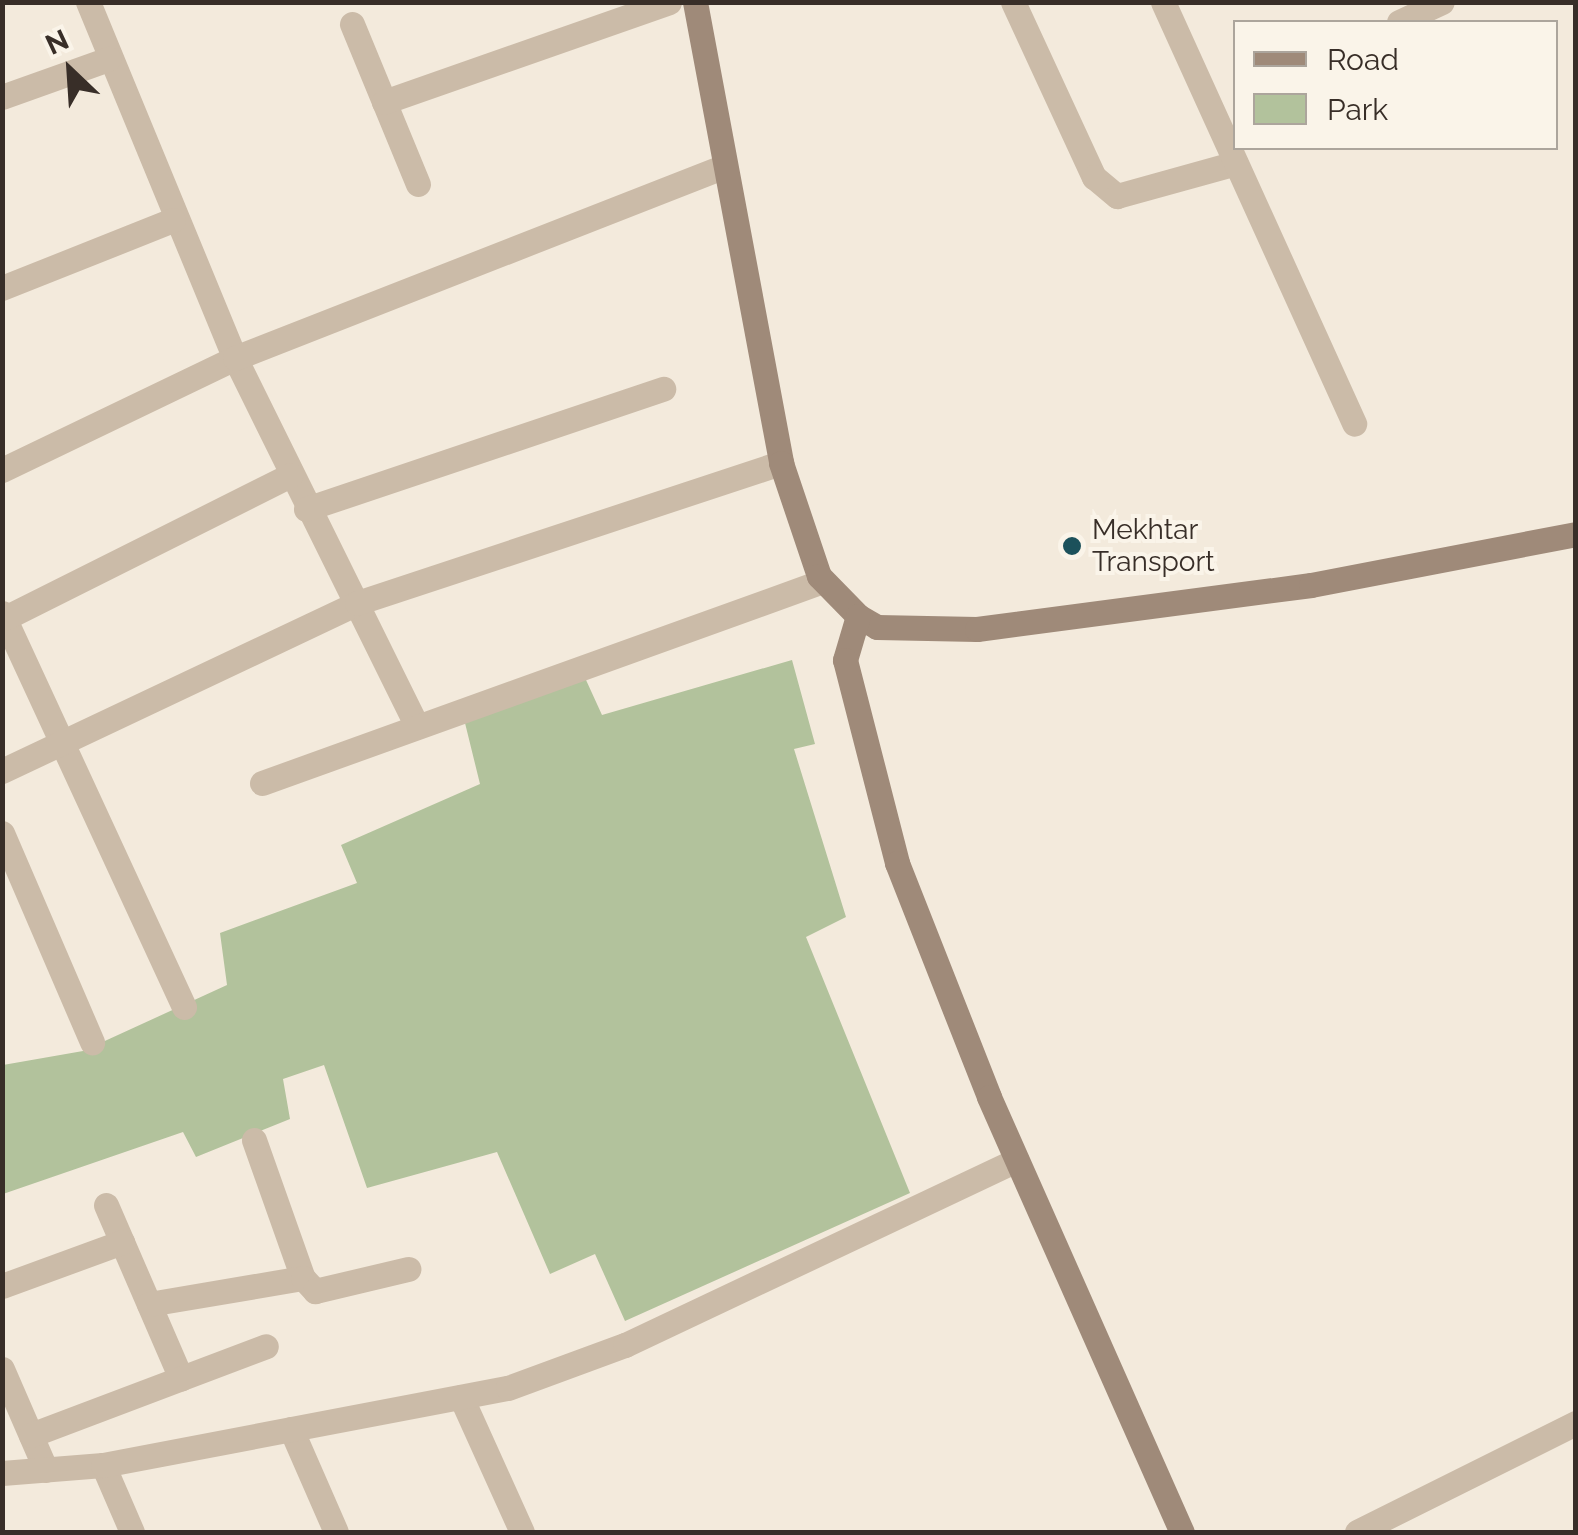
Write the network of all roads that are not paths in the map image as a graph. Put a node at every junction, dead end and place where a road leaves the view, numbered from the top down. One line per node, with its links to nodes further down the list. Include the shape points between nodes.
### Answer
1 (88, 2): 9 (street)
2 (670, 2): 11 (street)
3 (695, 2): 13 (main road)
4 (1013, 2): 12 (street, via 1094,177 1117,196)
5 (1163, 2): 12 (street)
6 (1442, 2): 7 (street)
7 (1403, 20)
8 (352, 24): 11 (street)
9 (108, 59): 10 (street); 15 (street)
10 (2, 98)
11 (384, 102): 14 (street)
12 (1236, 163): 19 (street)
13 (725, 166): 17 (street); 20 (main road)
14 (418, 184)
15 (173, 220): 16 (street); 17 (street)
16 (2, 288)
17 (235, 358): 21 (street); 22 (street)
18 (663, 389): 23 (street)
19 (1354, 424)
20 (781, 463): 25 (main road); 26 (street)
21 (2, 470)
22 (290, 475): 23 (street); 27 (street)
23 (306, 509): 26 (street)
24 (1576, 534): 28 (main road, via 1311,585 977,630 877,627)
25 (823, 582): 28 (main road); 29 (street)
26 (357, 603): 29 (street); 30 (street)
27 (4, 615): 30 (street)
28 (858, 616): 37 (main road, via 846,660 898,864)
29 (417, 728): 32 (street)
30 (66, 738): 31 (street); 34 (street)
31 (2, 771)
32 (262, 783)
33 (2, 833): 35 (street)
34 (184, 1007)
35 (92, 1042)
36 (254, 1140): 41 (street)
37 (1017, 1160): 47 (street, via 625,1346); 57 (main road)
38 (106, 1205): 39 (street)
39 (122, 1242): 42 (street); 43 (street)
40 (408, 1269): 41 (street, via 315,1291)
41 (303, 1278): 43 (street)
42 (2, 1286)
43 (149, 1304): 46 (street)
44 (266, 1346): 46 (street)
45 (2, 1370): 50 (street)
46 (180, 1378): 50 (street)
47 (461, 1396): 49 (street); 56 (street)
48 (1576, 1423): 58 (street)
49 (291, 1429): 51 (street); 55 (street)
50 (31, 1436): 52 (street)
51 (102, 1466): 52 (street); 54 (street)
52 (46, 1470): 53 (street)
53 (2, 1473)
54 (132, 1532)
55 (336, 1532)
56 (522, 1532)
57 (1182, 1532)
58 (1357, 1532)

